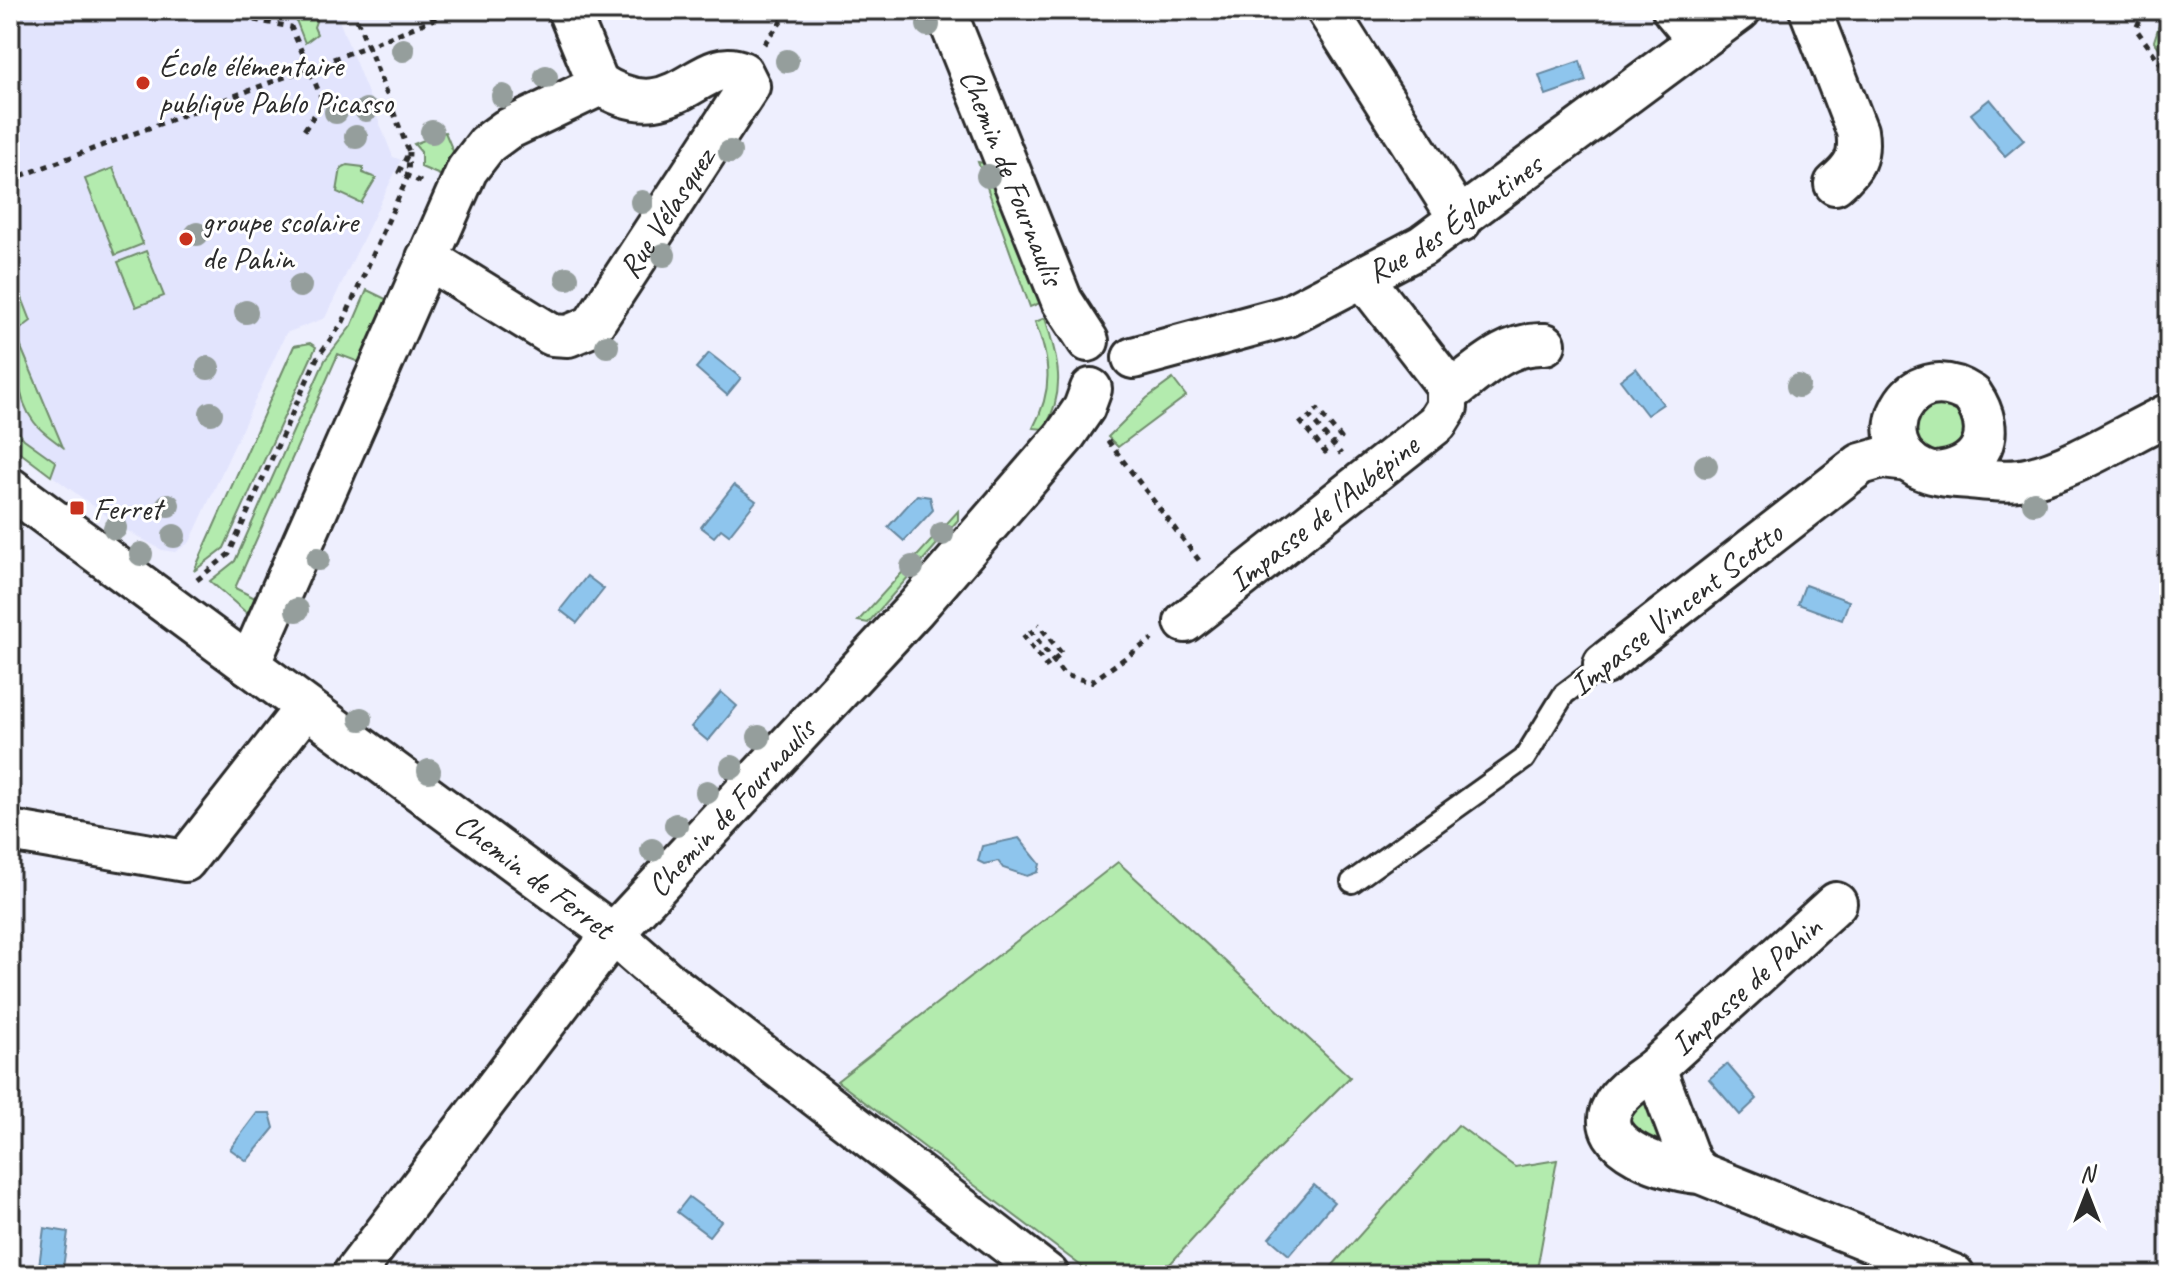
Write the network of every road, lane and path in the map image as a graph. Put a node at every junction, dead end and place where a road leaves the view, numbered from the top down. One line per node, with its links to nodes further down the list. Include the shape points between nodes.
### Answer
1 (353, 10): 11 (path)
2 (456, 10): 11 (path)
3 (568, 10): 14 (street)
4 (945, 10): 23 (street, Chemin de Fournaulis, via 1062,301)
5 (1327, 10): 20 (street)
6 (1740, 10): 10 (street, Rue des Églantines)
7 (1810, 10): 19 (street, via 1860,151 1852,170)
8 (2144, 10): 13 (path, via 2136,29)
9 (254, 20): 12 (path, via 291,27)
10 (1686, 25): 20 (street, Rue des Églantines)
11 (368, 46): 12 (path); 16 (path)
12 (309, 68): 15 (path, via 323,102); 18 (path)
13 (2169, 75)
14 (598, 83): 21 (street, via 586,95 515,125 487,144 467,170); 21 (street, Rue Vélasquez, via 623,98 647,102 724,69 742,72 749,86 592,326 568,336 552,335)
15 (301, 135)
16 (409, 152): 17 (path); 36 (path, via 408,176 350,308 317,358 229,554)
17 (399, 172)
18 (10, 180)
19 (1835, 184)
20 (1461, 221): 22 (street, Rue des Églantines)
21 (427, 258): 43 (street)
22 (1364, 279): 25 (street, Rue des Églantines, via 1288,316); 27 (street)
23 (1088, 341): 25 (street, via 1105,335 1118,338); 26 (street, via 1077,356 1076,370)
24 (1545, 344): 27 (street, Impasse de l'Aubépine, via 1503,352)
25 (1133, 358): 26 (street, via 1126,383 1104,392)
26 (1091, 389): 48 (street, Chemin de Fournaulis, via 1064,437 924,598)
27 (1449, 393): 35 (street, Impasse de l'Aubépine, via 1437,423)
28 (1316, 408): 33 (path, via 1341,438)
29 (2169, 414): 42 (street, Impasse Vincent Scotto, via 2033,478 1986,480 1882,458 1861,464)
30 (1308, 415): 33 (path)
31 (1300, 421): 33 (path, via 1325,452)
32 (1104, 437): 35 (path)
33 (1333, 445)
34 (10, 488): 36 (street, Chemin de Ferret)
35 (1223, 592): 37 (street, Impasse de l'Aubépine)
36 (170, 606): 43 (street, Chemin de Ferret)
37 (1185, 622): 41 (path, via 1137,647 1091,682 1064,675)
38 (1038, 624): 41 (path, via 1062,654)
39 (1030, 630): 41 (path)
40 (1023, 635): 41 (path, via 1046,666)
41 (1054, 661)
42 (1604, 664): 46 (lane, Impasse Vincent Scotto, via 1564,694 1524,759)
43 (249, 665): 44 (street, Chemin de Ferret)
44 (305, 708): 45 (street, via 185,861); 48 (street, Chemin de Ferret)
45 (10, 831)
46 (1352, 882)
47 (1836, 903): 49 (street, Impasse de Pahin)
48 (613, 934): 51 (street, Chemin de Fournaulis); 52 (street, Chemin de Ferret)
49 (1655, 1068): 50 (street, Impasse de Pahin, via 1690,1162); 50 (street, Impasse de Pahin, via 1611,1109 1611,1127 1622,1146 1641,1157)
50 (1700, 1173): 53 (street, Impasse de Pahin)
51 (353, 1275)
52 (1048, 1275)
53 (1954, 1275)

